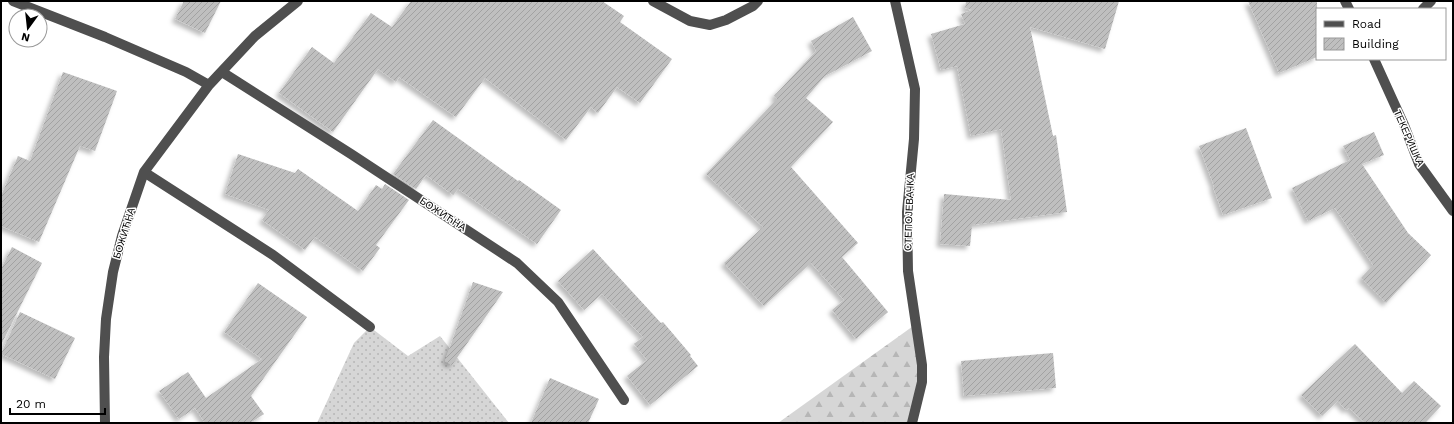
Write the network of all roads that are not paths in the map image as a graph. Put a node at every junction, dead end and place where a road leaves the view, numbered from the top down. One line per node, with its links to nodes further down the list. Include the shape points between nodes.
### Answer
1 (13, 1): 8 (street, via 105,37)
2 (298, 1): 7 (street, БОЖИЋНА, via 255,36)
3 (653, 1): 4 (street, via 690,21 710,25 726,20)
4 (758, 1)
5 (896, 1): 14 (street, СТЕПОЈЕВАЧКА, via 915,90 914,139 907,212 908,271 922,365 922,382)
6 (1374, 60): 10 (street, ТЕКЕРИШКА, via 1419,164)
7 (222, 72): 8 (street, БОЖИЋНА); 12 (street, БОЖИЋНА, via 517,263 558,302)
8 (209, 84): 9 (street, БОЖИЋНА)
9 (144, 172): 11 (street, via 273,255); 13 (street, БОЖИЋНА, via 122,236 113,272 106,319)
10 (1453, 211)
11 (370, 327)
12 (624, 400)
13 (105, 423)
14 (912, 423)

